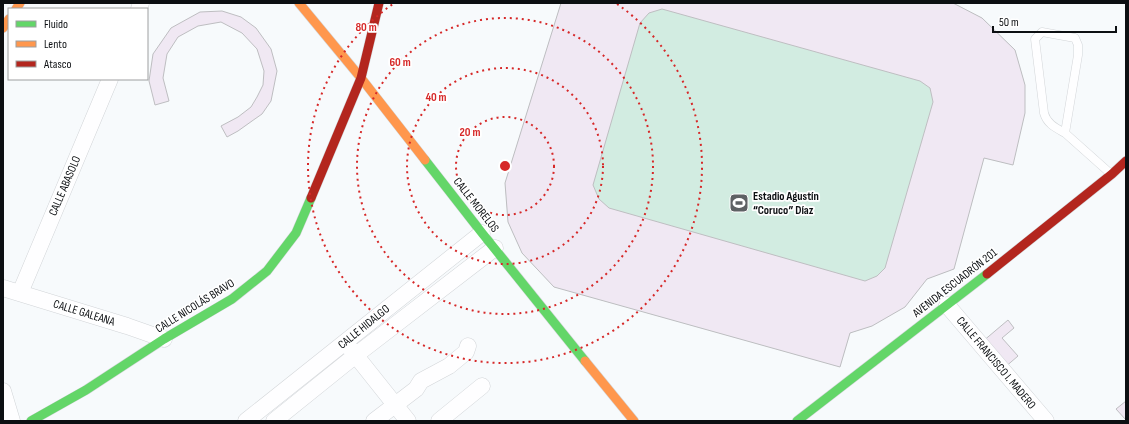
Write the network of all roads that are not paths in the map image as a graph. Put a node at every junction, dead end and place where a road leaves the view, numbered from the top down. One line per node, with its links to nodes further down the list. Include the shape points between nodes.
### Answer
1 (299, 3): 3 (street, CALLE MORELOS)
2 (379, 3): 3 (street, CALLE NICOLÁS BRAVO)
3 (361, 78): 8 (street, CALLE MORELOS); 13 (street, CALLE NICOLÁS BRAVO, via 296,233 267,271 232,299)
4 (110, 80): 11 (street, CALLE ABASOLO)
5 (1065, 133): 5 (lane, via 1078,46 1075,38 1042,32 1035,39 1044,113 1050,124); 7 (lane)
6 (1126, 161): 7 (street, AVENIDA ESCUADRÓN 201)
7 (1112, 174): 12 (street, AVENIDA ESCUADRÓN 201)
8 (482, 233): 9 (street, CALLE MORELOS); 14 (street, CALLE HIDALGO)
9 (495, 248): 16 (street, CALLE HIDALGO); 27 (street, CALLE MORELOS)
10 (3, 288): 11 (street, CALLE GALEANA)
11 (20, 293): 13 (street, CALLE GALEANA)
12 (947, 305): 28 (street, AVENIDA ESCUADRÓN 201); 29 (street, CALLE FRANCISCO I. MADERO)
13 (164, 339): 21 (street, CALLE NICOLÁS BRAVO, via 86,390)
14 (345, 342): 16 (street); 22 (street, CALLE HIDALGO)
15 (468, 346): 19 (street, via 466,352 449,366 421,381 416,389)
16 (356, 355): 19 (street); 23 (street, CALLE HIDALGO)
17 (482, 386): 26 (street)
18 (3, 391): 20 (street)
19 (394, 406): 24 (street); 25 (street)
20 (12, 421)
21 (31, 421)
22 (246, 421)
23 (274, 421)
24 (374, 421)
25 (408, 421)
26 (439, 421)
27 (634, 421)
28 (797, 421)
29 (1046, 421)

